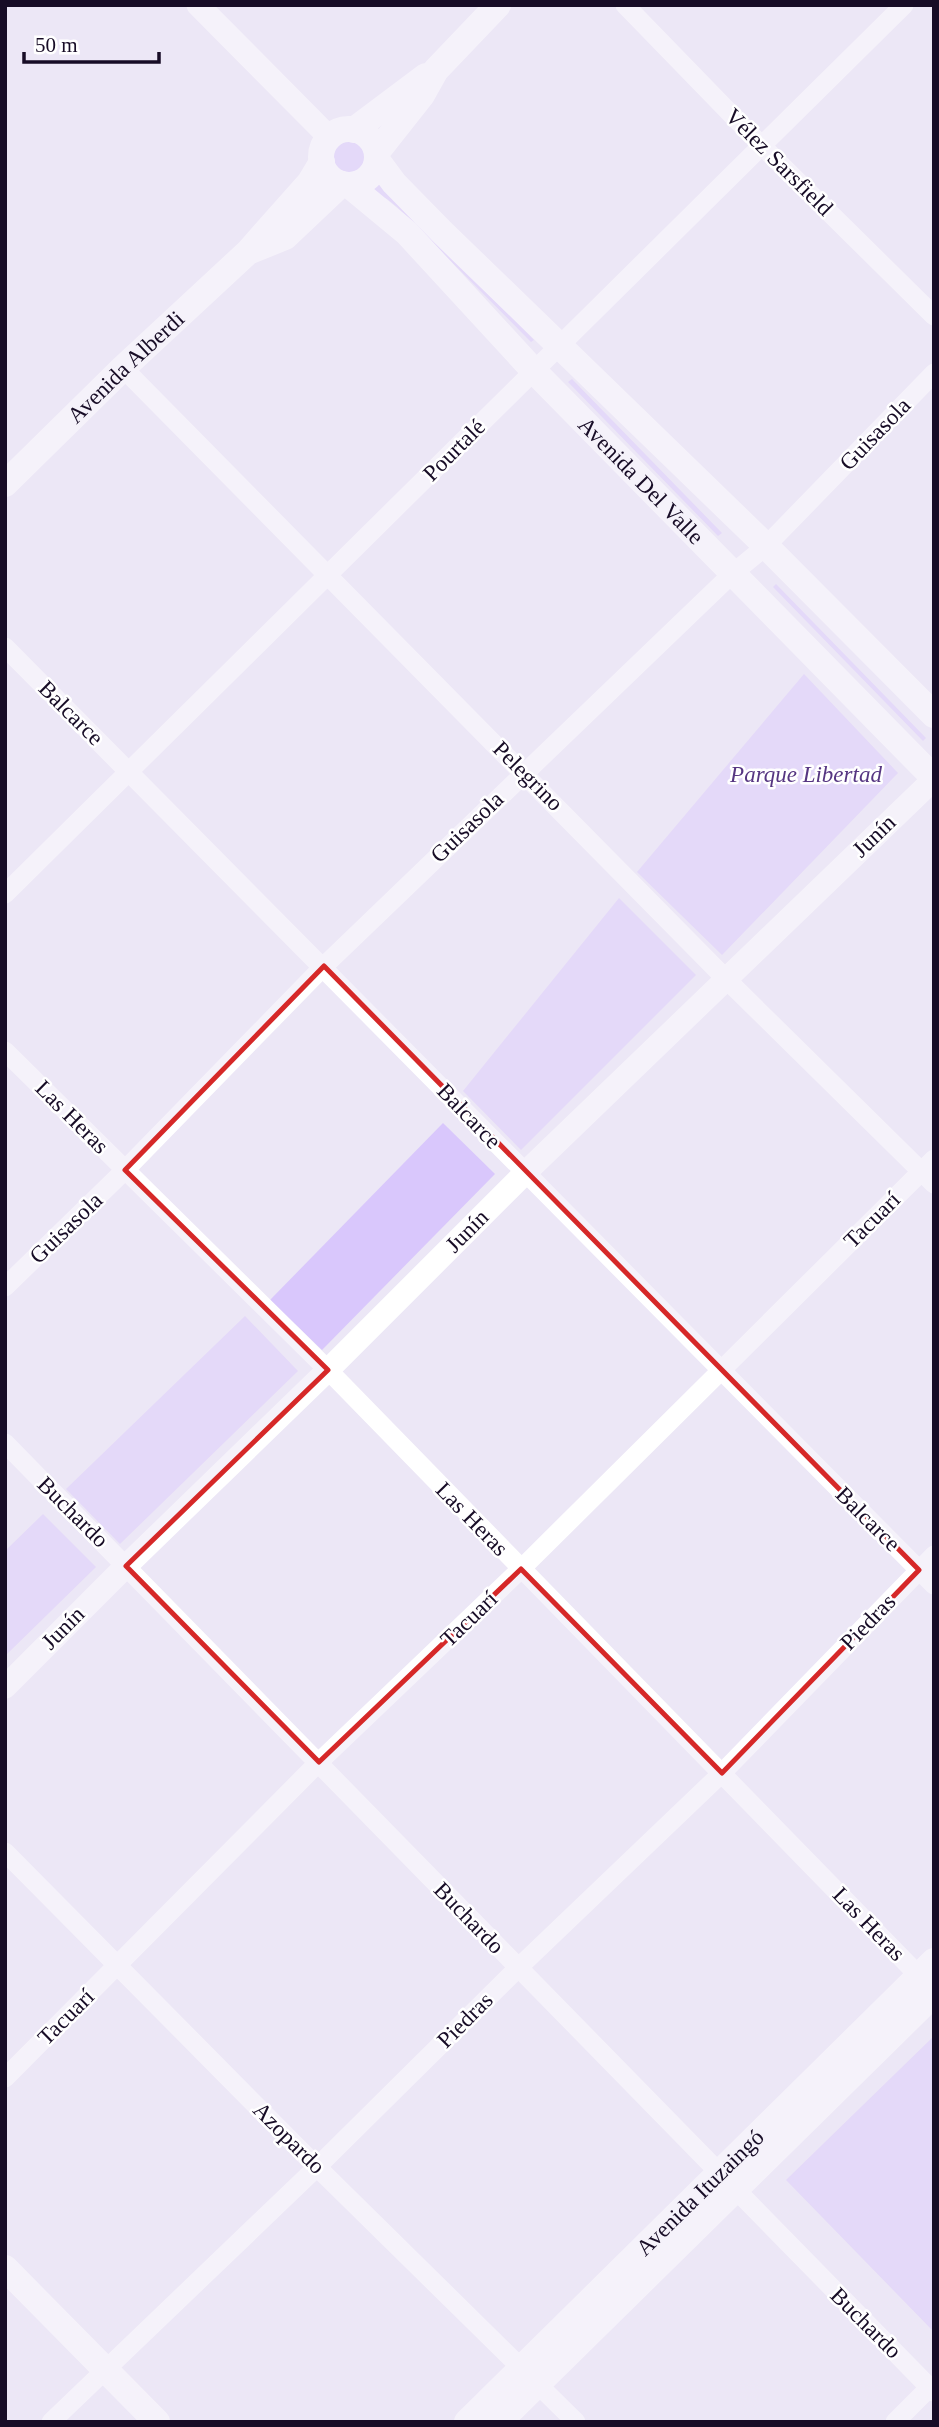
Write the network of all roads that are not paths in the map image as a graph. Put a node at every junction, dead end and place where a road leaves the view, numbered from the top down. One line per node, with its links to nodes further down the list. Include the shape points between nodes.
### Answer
1 (198, 5): 6 (street)
2 (498, 5): 5 (main road, Avenida Alberdi)
3 (625, 5): 7 (street, Vélez Sarsfield)
4 (904, 5): 7 (street, Pourtalé)
5 (436, 70): 6 (main road, Avenida Alberdi); 8 (main road, Avenida Alberdi)
6 (335, 143): 8 (main road, via 370,139); 9 (main road, via 330,178); 10 (main road, Avenida Alberdi, via 310,182)
7 (761, 145): 11 (street, Vélez Sarsfield); 12 (street, Pourtalé)
8 (377, 156): 9 (main road, via 365,181); 12 (main road, Avenida Del Valle, via 394,183)
9 (345, 184): 10 (main road, Avenida Alberdi, via 285,237); 14 (main road, Avenida Del Valle, via 407,233)
10 (248, 252): 13 (main road, Avenida Alberdi)
11 (934, 316)
12 (561, 346): 14 (street, Pourtalé); 17 (main road, Avenida Del Valle)
13 (123, 368): 16 (main road, Avenida Alberdi); 19 (street, Pelegrino)
14 (534, 371): 18 (main road, Avenida Del Valle); 19 (street, Pourtalé)
15 (934, 373): 17 (street, Guisasola)
16 (5, 484)
17 (766, 546): 18 (street, Guisasola); 21 (main road, Avenida Del Valle)
18 (733, 573): 23 (street, Guisasola); 24 (main road, Avenida Del Valle)
19 (327, 576): 22 (street, Pourtalé); 23 (street, Pelegrino)
20 (5, 648): 22 (street, Balcarce)
21 (934, 715)
22 (129, 772): 25 (street, Pourtalé); 26 (street, Balcarce)
23 (524, 772): 26 (street, Guisasola); 27 (street, Pelegrino)
24 (934, 779): 27 (street, Junín)
25 (5, 894)
26 (324, 966): 29 (street, Guisasola); 31 (street, Balcarce)
27 (726, 979): 30 (street, Pelegrino); 31 (street, Junín)
28 (5, 1051): 29 (street, Las Heras)
29 (125, 1170): 32 (street, Guisasola); 33 (street, Las Heras)
30 (929, 1171): 34 (street, Tacuarí)
31 (525, 1173): 33 (street, Junín); 34 (street, Balcarce)
32 (5, 1287)
33 (328, 1370): 37 (street, Junín); 38 (street, Las Heras)
34 (721, 1371): 38 (street, Tacuarí); 39 (street, Balcarce)
35 (5, 1443): 37 (street, Buchardo)
36 (934, 1555): 39 (street, Piedras)
37 (126, 1566): 41 (street, Junín); 42 (street, Buchardo)
38 (521, 1569): 42 (street, Tacuarí); 43 (street, Las Heras)
39 (919, 1570): 40 (street, Balcarce); 43 (street, Piedras)
40 (934, 1585)
41 (5, 1687)
42 (319, 1762): 45 (street, Tacuarí); 46 (street, Buchardo)
43 (722, 1773): 46 (street, Piedras); 47 (street, Las Heras)
44 (5, 1852): 45 (street, Azopardo)
45 (118, 1964): 48 (street, Tacuarí); 49 (street, Azopardo)
46 (518, 1968): 49 (street, Piedras); 50 (street, Buchardo)
47 (930, 1980): 50 (main road, Avenida Ituzaingó)
48 (5, 2078)
49 (317, 2167): 52 (street, Piedras); 53 (street, Azopardo)
50 (726, 2181): 53 (main road, Avenida Ituzaingó); 54 (street, Buchardo)
51 (5, 2268): 52 (main road)
52 (105, 2369): 55 (street, Piedras); 56 (main road)
53 (530, 2376): 57 (main road, Avenida Ituzaingó); 58 (main road, Avenida Ituzaingó); 59 (street, Azopardo)
54 (932, 2389): 60 (street)
55 (51, 2422)
56 (157, 2422)
57 (467, 2422)
58 (499, 2422)
59 (576, 2422)
60 (895, 2422)

